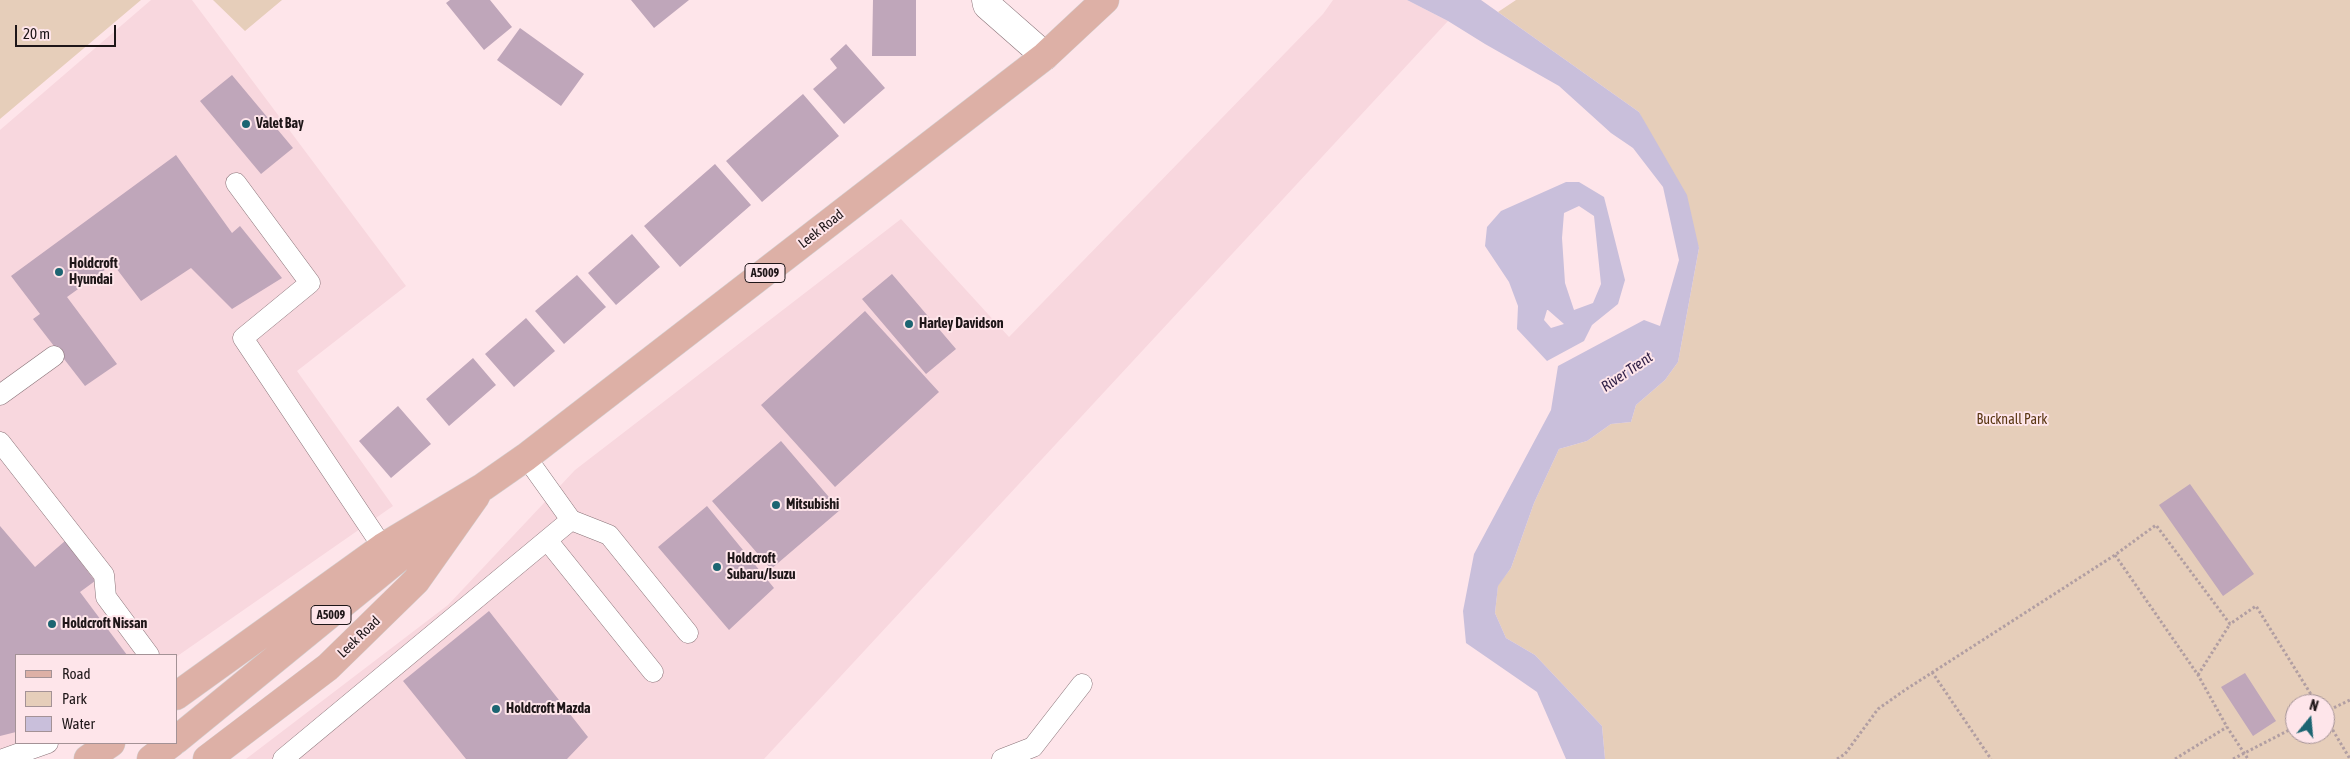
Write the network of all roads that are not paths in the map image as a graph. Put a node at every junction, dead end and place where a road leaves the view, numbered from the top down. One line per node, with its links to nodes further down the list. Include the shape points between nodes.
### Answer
1 (986, 0): 3 (street, via 987,5)
2 (1105, 0): 3 (main road, Leek Road / A5009)
3 (1045, 56): 8 (main road, Leek Road / A5009)
4 (236, 182): 12 (lane, via 310,283 243,338)
5 (54, 356): 6 (lane)
6 (0, 395)
7 (0, 442): 14 (lane, via 104,575 106,597)
8 (526, 457): 9 (main road, Leek Road / A5009); 10 (lane)
9 (483, 487): 12 (main road, Leek Road / A5009); 25 (main road, Leek Road / A5009, via 416,581 328,667)
10 (571, 520): 11 (lane); 13 (lane, via 609,535)
11 (547, 540): 15 (lane); 26 (lane)
12 (389, 555): 17 (main road, Leek Road / A5009); 18 (main road, A5009)
13 (688, 633)
14 (148, 654)
15 (653, 672)
16 (1082, 684): 27 (lane, via 1033,746)
17 (178, 695)
18 (178, 738)
19 (45, 744): 22 (lane)
20 (110, 744): 23 (main road)
21 (171, 744): 24 (main road)
22 (3, 759)
23 (88, 759)
24 (150, 759)
25 (207, 759)
26 (283, 759)
27 (1002, 759)

